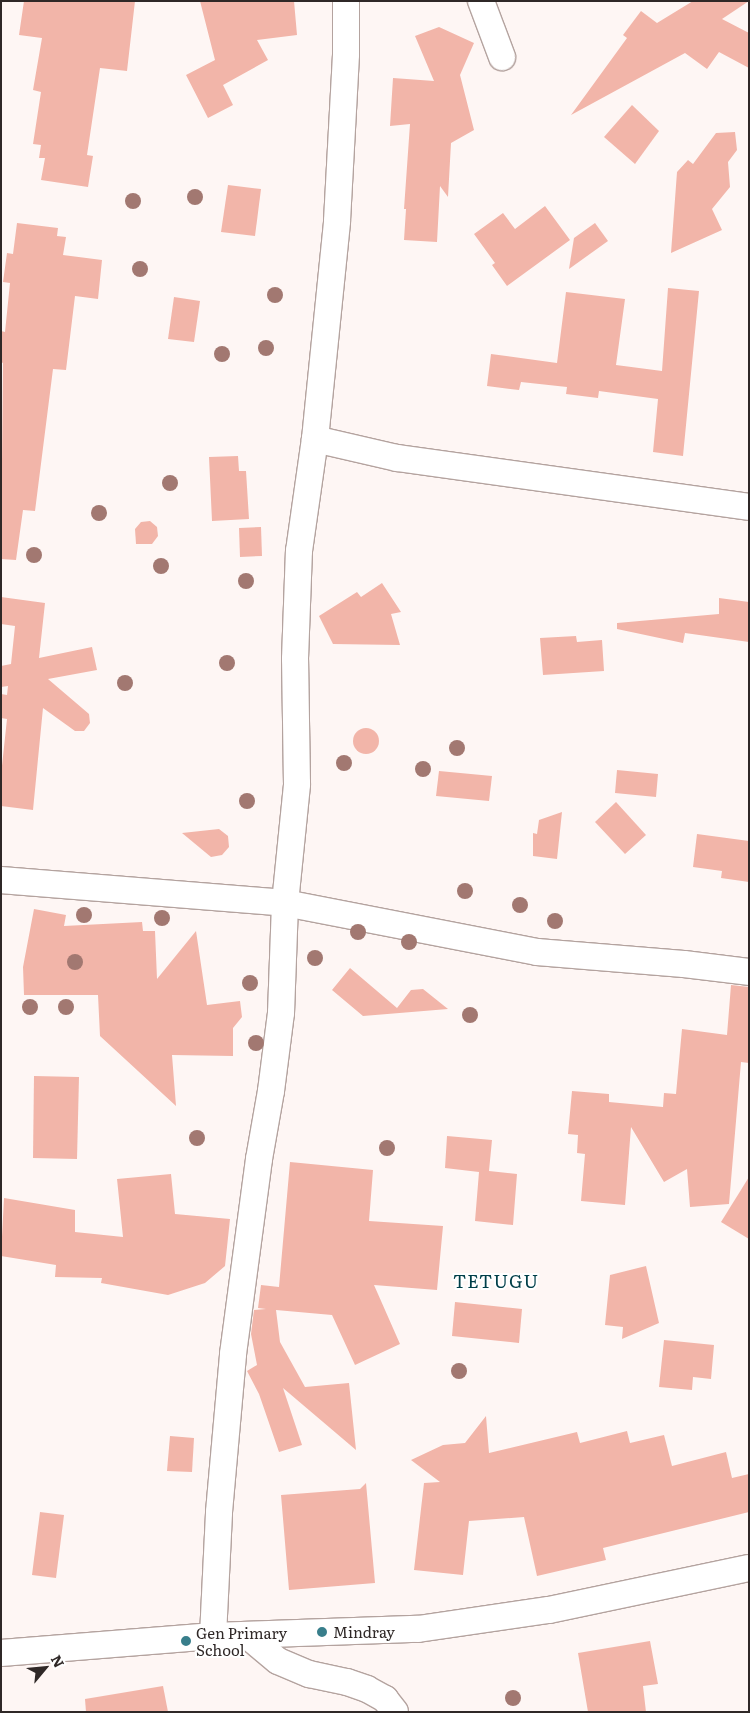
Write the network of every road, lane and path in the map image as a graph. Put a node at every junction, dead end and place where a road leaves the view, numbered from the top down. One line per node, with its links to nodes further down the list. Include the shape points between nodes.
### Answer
1 (346, 1): 4 (street, via 337,221)
2 (481, 1): 3 (street)
3 (502, 57)
4 (315, 439): 5 (street, via 397,458); 7 (street, via 299,551 295,659 297,784)
5 (749, 507)
6 (1, 880): 7 (street)
7 (285, 903): 8 (street, via 538,952); 10 (street, via 281,1013 227,1410)
8 (749, 972)
9 (749, 1568): 11 (street, via 549,1610 418,1630)
10 (213, 1636): 11 (street); 12 (street)
11 (248, 1636): 13 (street, via 278,1661 309,1674 367,1689 385,1699)
12 (1, 1653)
13 (395, 1712)

